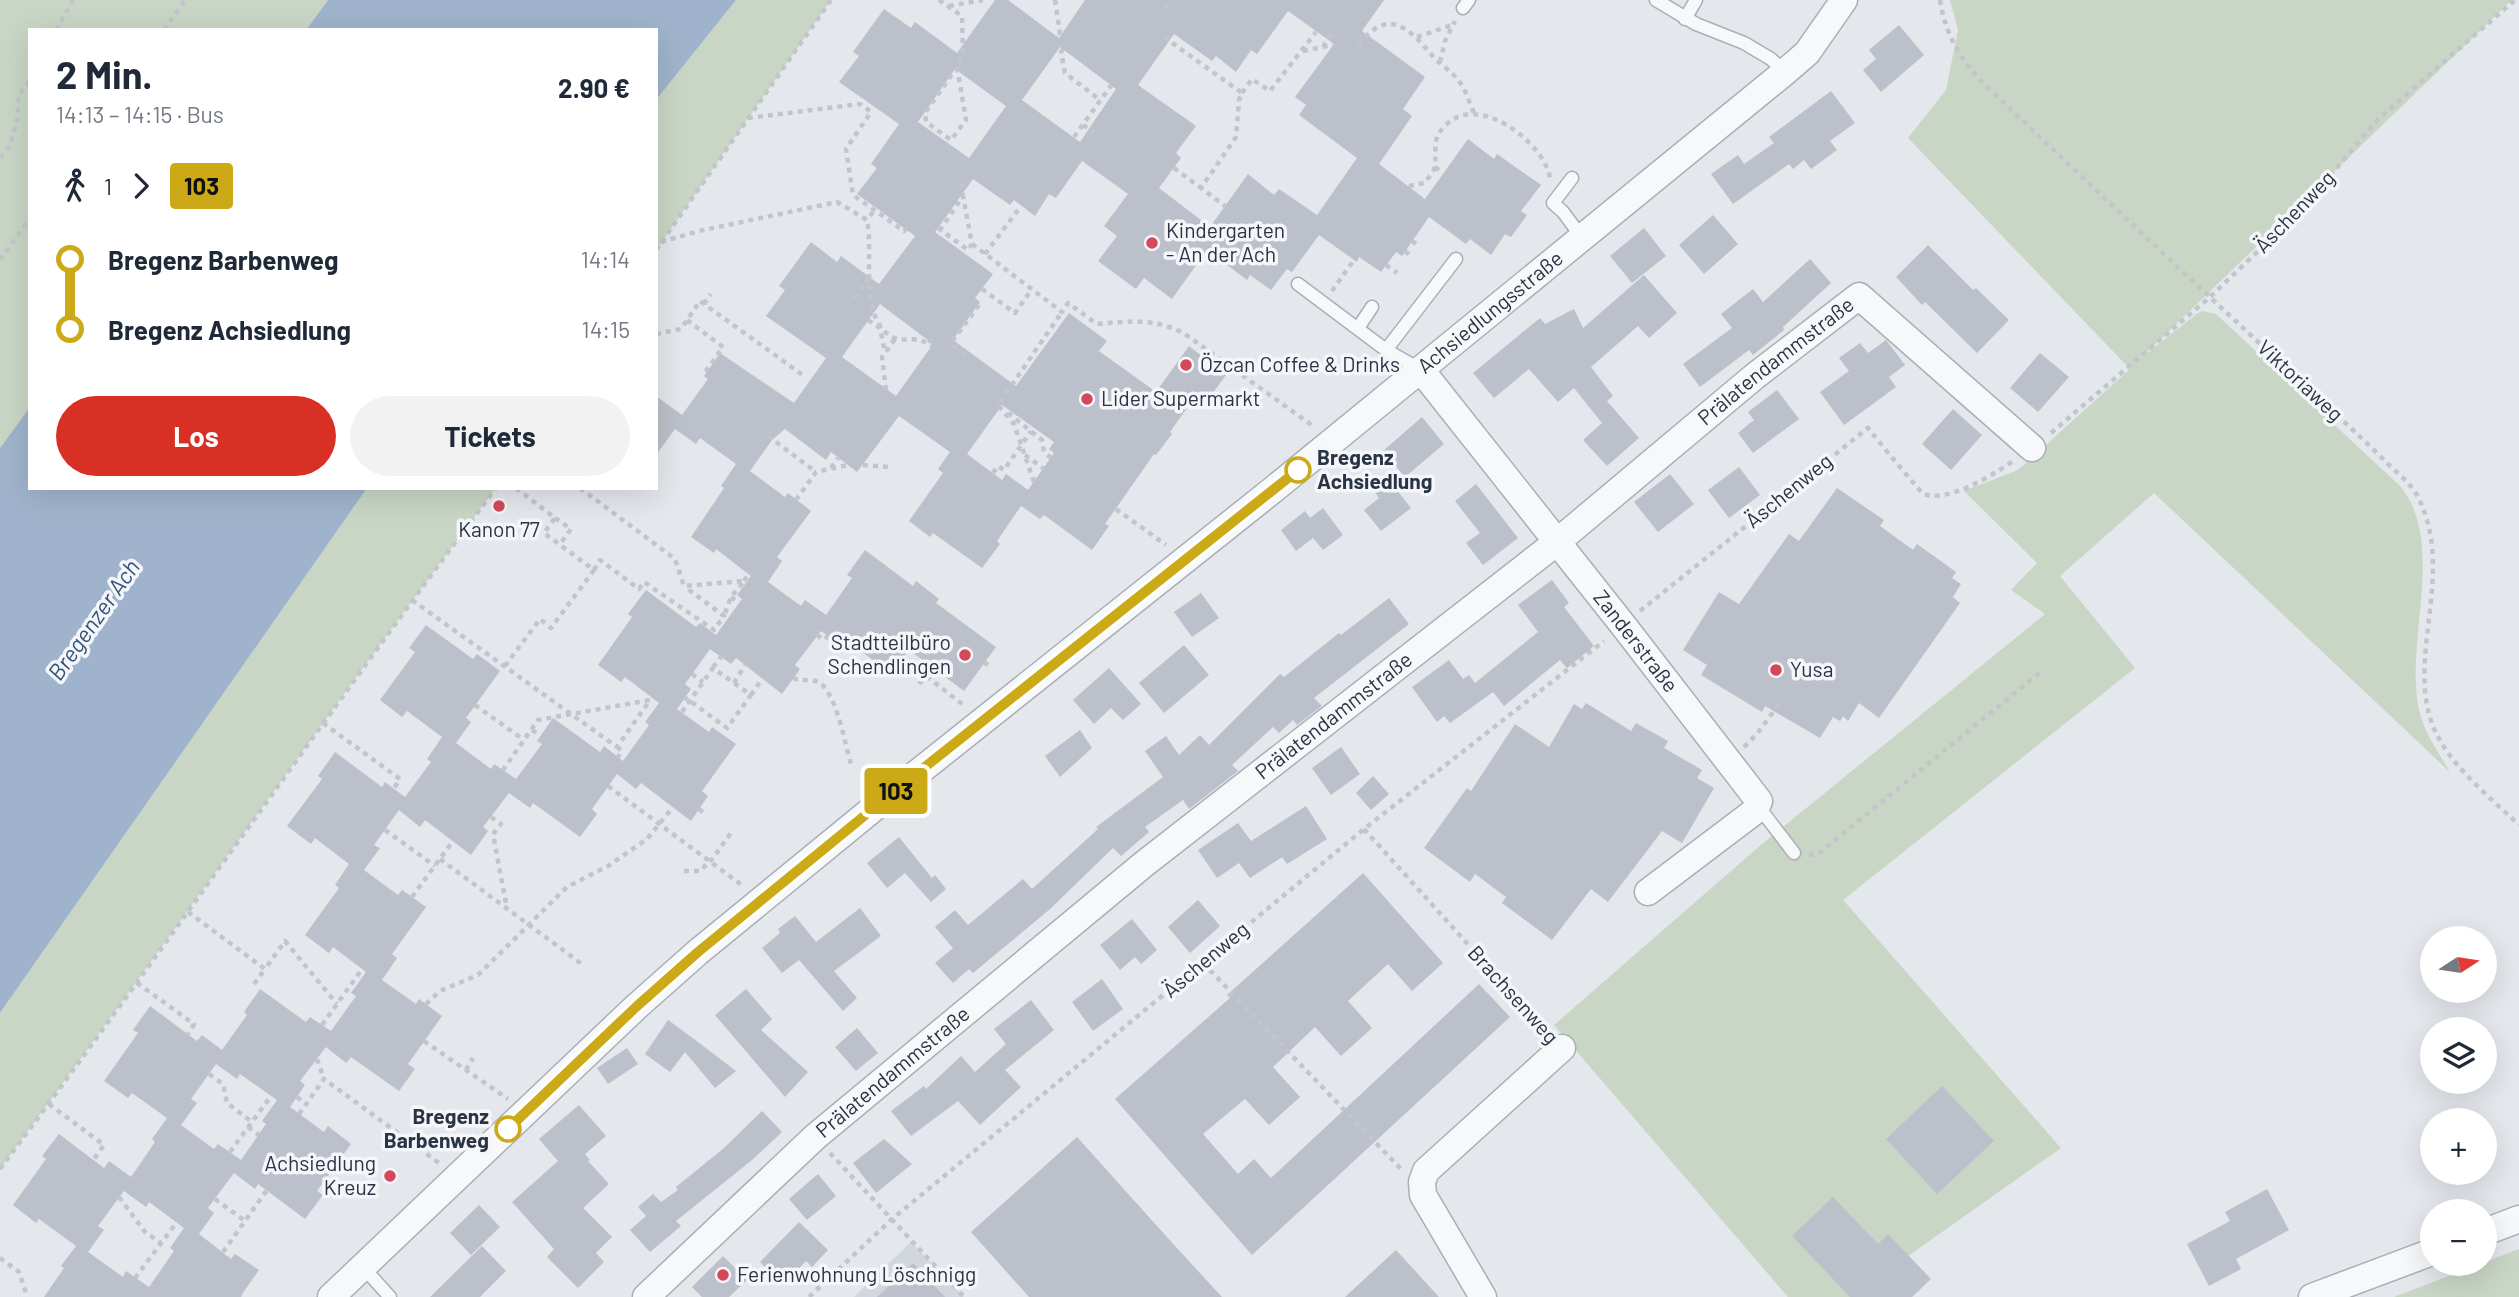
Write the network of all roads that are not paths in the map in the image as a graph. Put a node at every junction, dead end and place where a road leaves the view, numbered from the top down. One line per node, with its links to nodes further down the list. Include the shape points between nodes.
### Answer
1 (1656, 0): 4 (lane)
2 (1696, 0): 4 (lane)
3 (1844, 0): 5 (street, Achsiedlungsstraße, via 1807,53)
4 (1685, 19): 5 (lane, via 1744,43)
5 (1785, 72): 7 (street, Achsiedlungsstraße)
6 (1572, 177): 7 (lane, via 1553,204)
7 (1583, 239): 13 (street, Achsiedlungsstraße)
8 (1456, 259): 12 (lane)
9 (1298, 284): 11 (lane)
10 (1372, 307): 11 (lane)
11 (1357, 328): 12 (lane)
12 (1387, 350): 13 (lane)
13 (1421, 370): 15 (street, Zanderstraße); 23 (street, Achsiedlungsstraße, via 666,979)
14 (2032, 449): 15 (street, Prälatendammstraße, via 1859,296 1755,376)
15 (1557, 542): 16 (street, Zanderstraße, via 1757,796); 26 (street, Prälatendammstraße, via 1144,864 815,1137)
16 (1758, 806): 17 (lane); 18 (street)
17 (1794, 853)
18 (1648, 892)
19 (1562, 1048): 27 (street, Brachsenweg, via 1426,1171 1422,1182 1423,1195)
20 (2519, 1219): 21 (street)
21 (2497, 1227)
22 (2420, 1256): 28 (street)
23 (362, 1266): 24 (street, Achsiedlungsstraße); 25 (lane)
24 (331, 1297)
25 (390, 1297)
26 (646, 1297)
27 (1483, 1297)
28 (2312, 1297)

